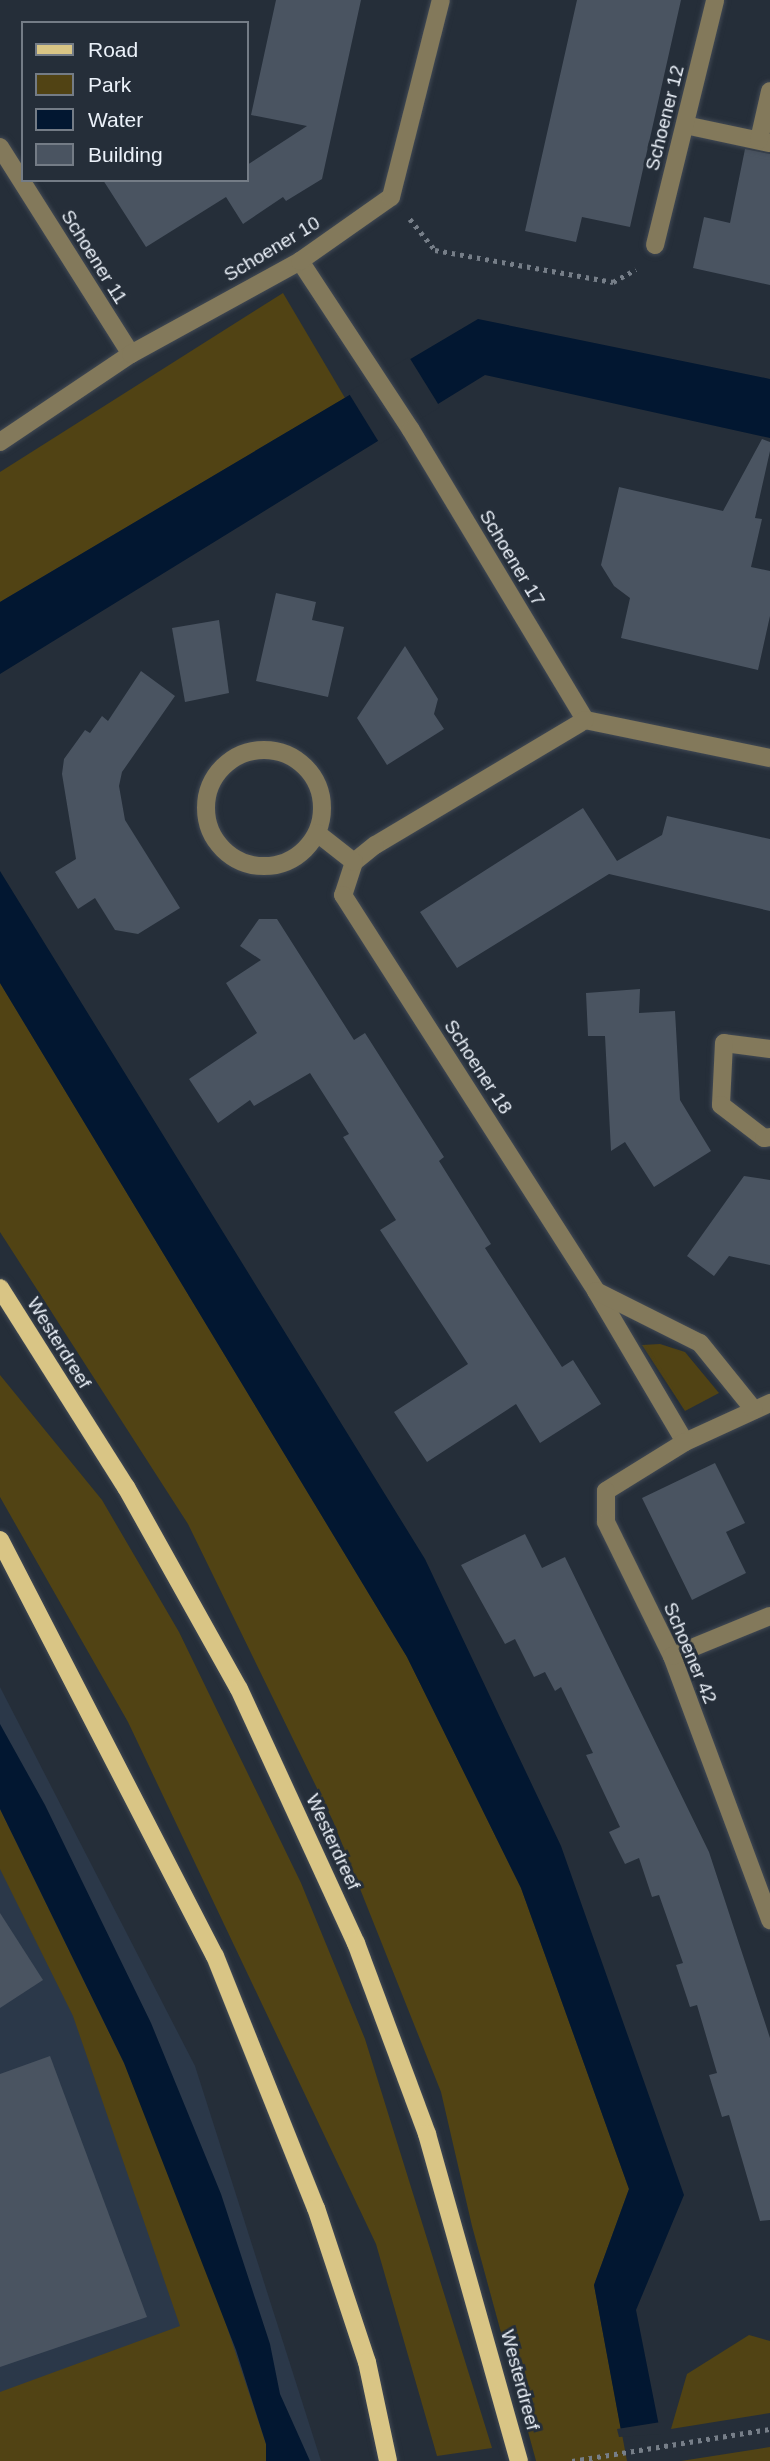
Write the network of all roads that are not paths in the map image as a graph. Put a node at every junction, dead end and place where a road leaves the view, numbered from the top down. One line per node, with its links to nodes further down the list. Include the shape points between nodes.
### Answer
1 (441, 0): 10 (street, Schoener 10, via 391,197)
2 (716, 0): 4 (street, Schoener 12)
3 (770, 90): 5 (street)
4 (685, 125): 5 (street); 9 (street, Schoener 12)
5 (764, 142)
6 (0, 147): 7 (street, Schoener 11)
7 (21, 180)
8 (22, 182): 11 (street, Schoener 11)
9 (654, 245)
10 (300, 261): 11 (street, Schoener 10); 13 (street, Schoener 17, via 411,430)
11 (131, 354): 12 (street, Schoener 10)
12 (0, 442)
13 (585, 720): 14 (street); 16 (street)
14 (770, 758)
15 (317, 833): 15 (street, via 320,793 298,760 259,750 239,756 211,784 206,802 213,837 240,861 257,866 293,859); 16 (street)
16 (354, 862): 20 (street, Schoener 18, via 343,895)
17 (770, 1049): 18 (street, via 724,1044 721,1105 764,1138)
18 (770, 1137)
19 (0, 1288): 28 (main road, Westerdreef, via 126,1487 239,1689 356,1943 427,2134)
20 (596, 1291): 21 (street, via 700,1343); 22 (street, Schoener 18)
21 (762, 1406): 22 (street)
22 (685, 1442): 25 (street, Schoener 42, via 606,1491 606,1522)
23 (0, 1540): 27 (main road, via 215,1956 316,2207 367,2362)
24 (770, 1616): 25 (street)
25 (672, 1656): 26 (street, Schoener 42)
26 (770, 1920)
27 (388, 2461)
28 (519, 2461)

